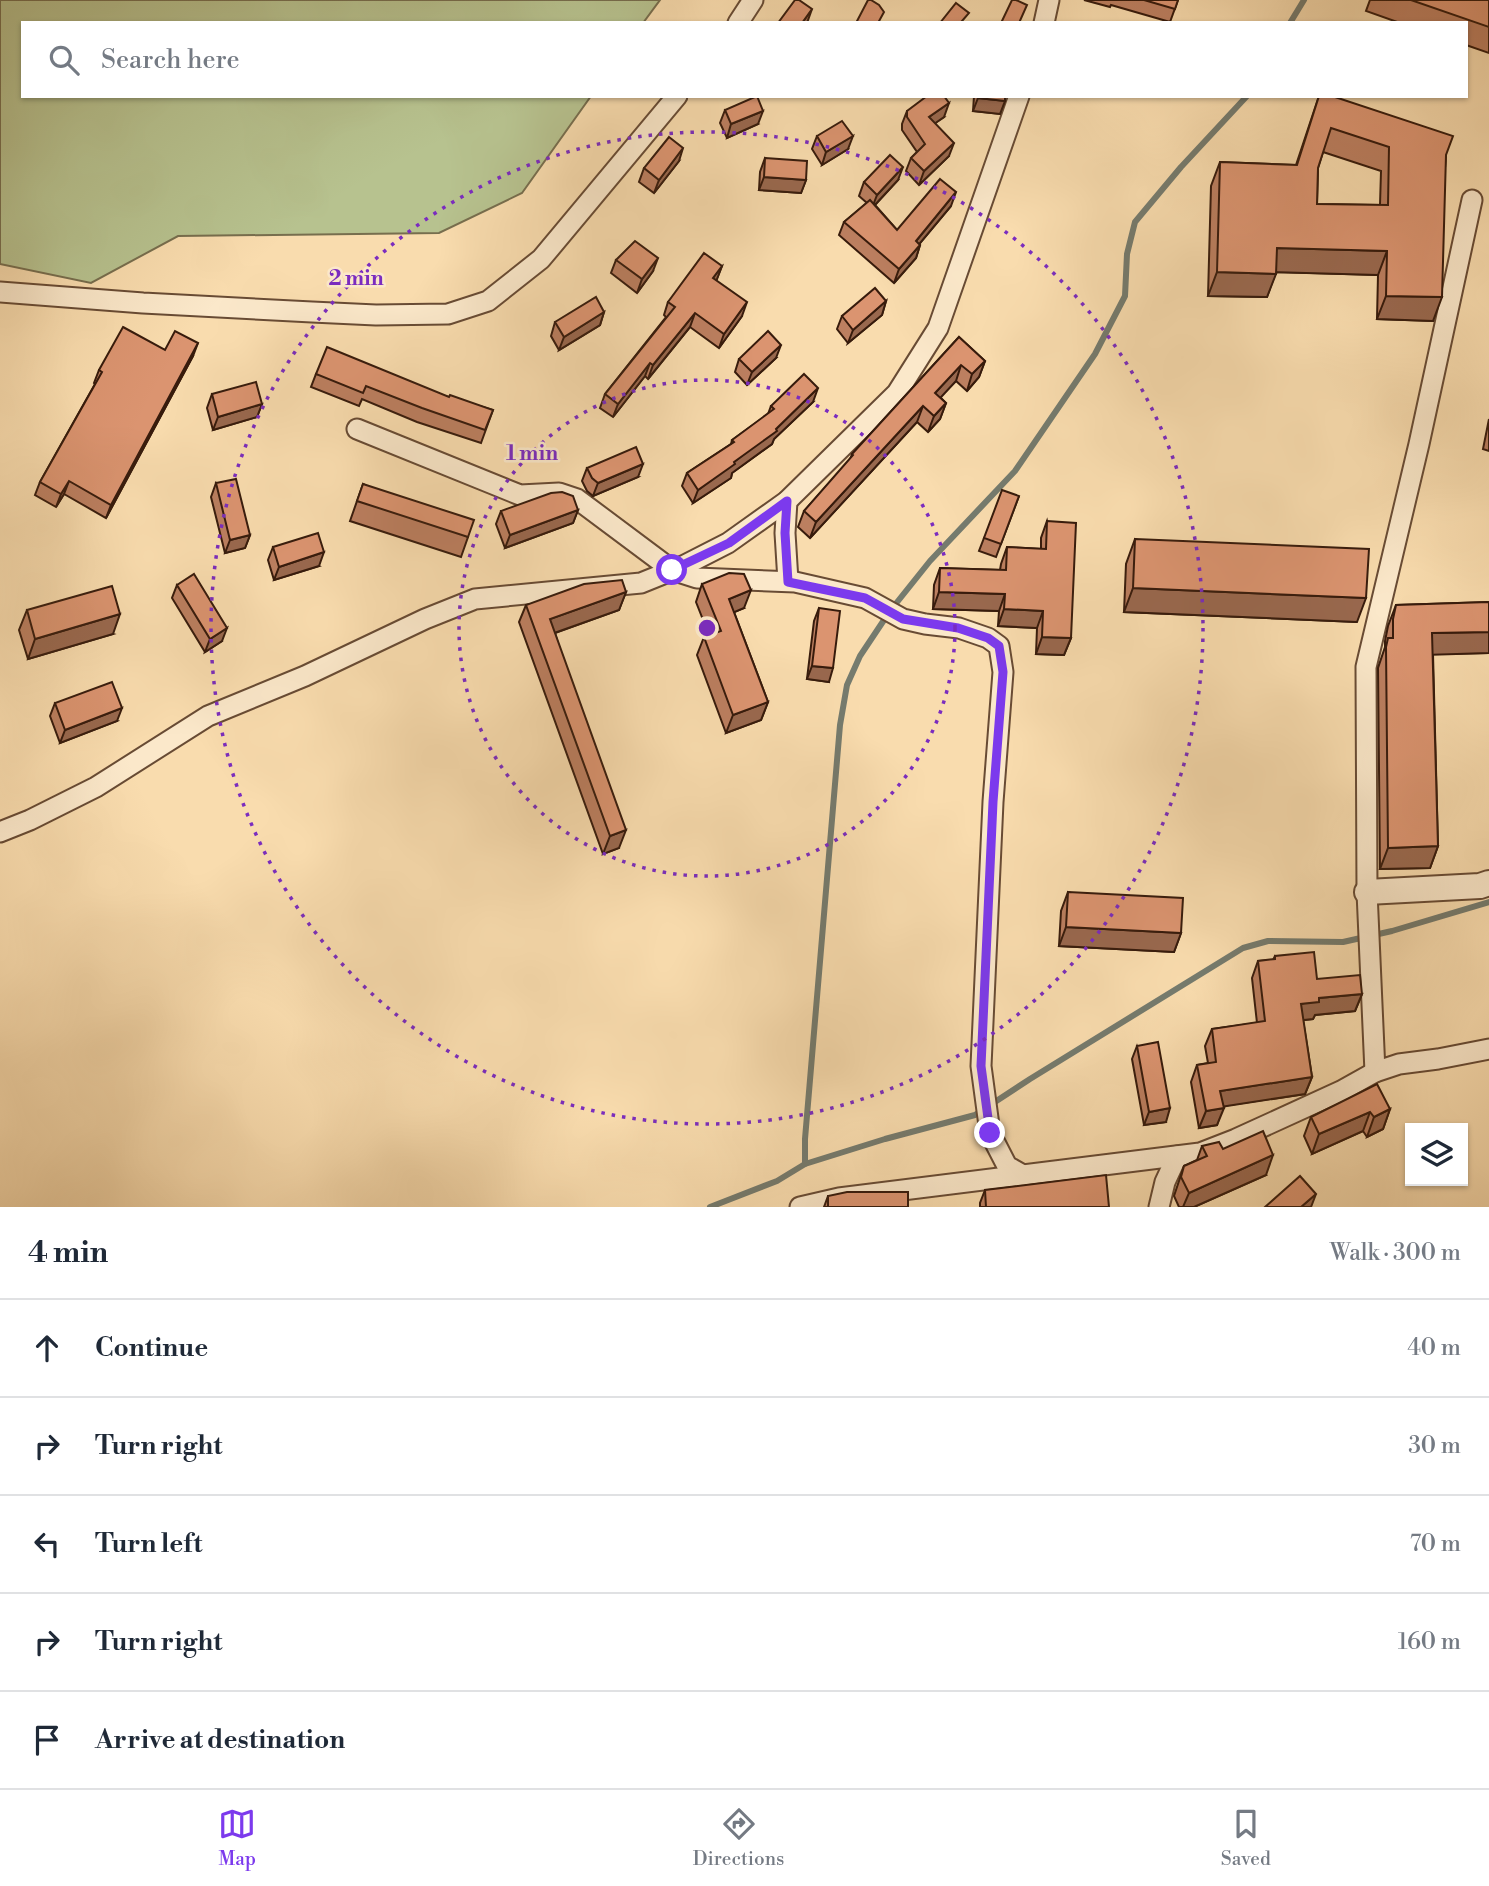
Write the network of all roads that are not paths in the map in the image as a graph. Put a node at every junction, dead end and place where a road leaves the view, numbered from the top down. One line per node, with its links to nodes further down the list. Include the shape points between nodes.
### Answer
1 (753, 0): 3 (street)
2 (1049, 0): 4 (street)
3 (739, 21)
4 (1044, 21)
5 (675, 98): 8 (street, via 541,259 488,301 448,314 325,313)
6 (1018, 98): 10 (street, via 938,328 897,393)
7 (1472, 200): 15 (street, via 1366,667)
8 (0, 292)
9 (357, 429): 11 (street, via 520,495 559,493 577,499)
10 (787, 501): 11 (street, via 729,543); 12 (street)
11 (672, 570): 12 (street, via 696,578); 13 (street, via 640,583 475,599 208,716 96,787)
12 (788, 582): 19 (street, via 865,598 903,619 958,628 999,646 1003,672 981,1066 990,1133 1007,1166)
13 (0, 832)
14 (1489, 883): 15 (street)
15 (1367, 892): 17 (street)
16 (1489, 1049): 17 (street)
17 (1375, 1072): 18 (street, via 1236,1139)
18 (1177, 1156): 19 (street); 21 (street)
19 (1023, 1175): 20 (street)
20 (800, 1207)
21 (1159, 1207)

